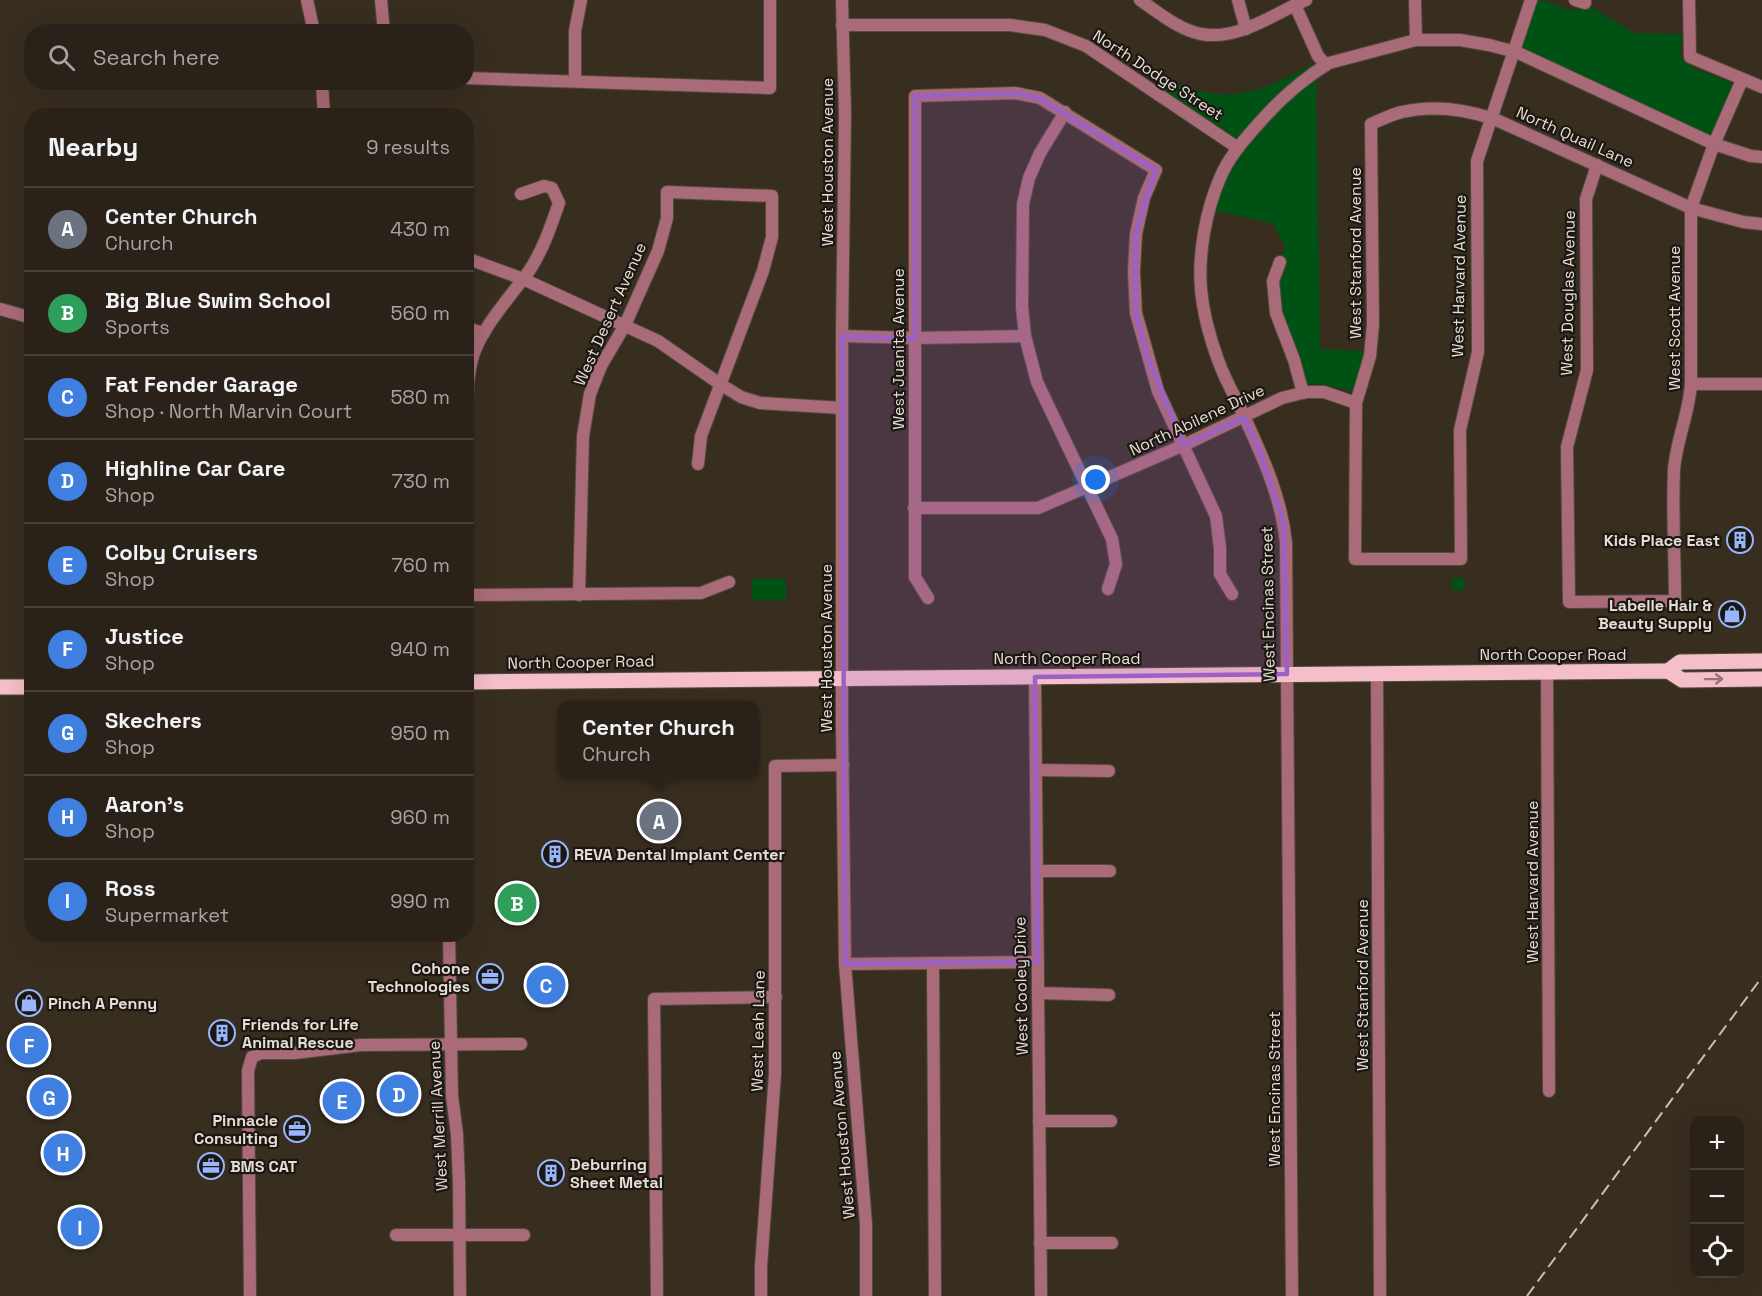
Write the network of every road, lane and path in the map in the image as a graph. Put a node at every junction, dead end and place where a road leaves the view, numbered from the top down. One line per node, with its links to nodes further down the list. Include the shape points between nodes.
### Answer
1 (307, 0): 12 (street)
2 (381, 0): 13 (street)
3 (581, 0): 21 (street, via 575,31)
4 (770, 0): 21 (street, via 770,88)
5 (842, 0): 14 (street, West Houston Avenue)
6 (1140, 0): 15 (street, via 1200,34 1232,34)
7 (1238, 0): 15 (street)
8 (1415, 0): 16 (street)
9 (1531, 0): 17 (street, West Harvard Avenue)
10 (1689, 0): 20 (street, via 1690,57)
11 (1300, 2): 15 (street); 18 (street, via 1318,56)
12 (312, 24)
13 (383, 24)
14 (842, 25): 29 (street, North Dodge Street, via 1010,26 1045,30 1086,46); 43 (street, West Houston Avenue, via 845,112)
15 (1246, 29)
16 (1416, 40): 17 (street, via 1460,40); 18 (street, West Encinas Street)
17 (1514, 52): 26 (street, West Harvard Avenue); 28 (street)
18 (1326, 65): 29 (street, West Encinas Street, via 1295,87)
19 (474, 78): 21 (street)
20 (1742, 80): 22 (street); 28 (street, West Scott Avenue)
21 (575, 81)
22 (1762, 87)
23 (322, 90): 24 (street)
24 (324, 108)
25 (1065, 112): 44 (street, via 1040,153 1023,204); 45 (street, West Juanita Avenue, via 1040,98 1015,93 915,96); 54 (street, via 1156,171 1144,198 1136,234 1137,313 1158,391)
26 (1491, 117): 27 (street, North Quail Lane, via 1465,110 1435,109 1402,112); 31 (street, North Quail Lane); 58 (street, West Harvard Avenue, via 1477,161 1478,352 1460,430 1461,559)
27 (1371, 124): 51 (street, West Stanford Avenue, via 1373,324 1370,356)
28 (1714, 144): 30 (street); 33 (street, West Scott Avenue)
29 (1238, 148): 53 (street, West Encinas Street, via 1220,178 1210,211 1201,289 1218,362)
30 (1762, 157)
31 (1597, 165): 33 (street, North Quail Lane); 65 (street, West Douglas Avenue, via 1586,199 1587,370 1568,447 1569,602)
32 (521, 194): 37 (street, via 544,186 552,188 559,202 545,241)
33 (1691, 208): 34 (street, North Quail Lane); 48 (street, West Scott Avenue)
34 (1762, 224)
35 (474, 261): 37 (street)
36 (1280, 262): 50 (street, via 1273,281 1276,313)
37 (523, 279): 40 (street); 42 (street)
38 (0, 309): 39 (street)
39 (24, 316)
40 (625, 326): 47 (street, via 658,341); 47 (street, West Desert Avenue, via 658,251 667,218 667,192 772,196 772,237 763,271); 63 (street, West Desert Avenue, via 601,366 590,394 583,436)
41 (474, 330): 42 (street)
42 (484, 333): 46 (street)
43 (842, 336): 45 (street); 52 (street, West Houston Avenue)
44 (1025, 336): 45 (street); 56 (street, via 1037,382)
45 (915, 338): 57 (street, West Juanita Avenue)
46 (474, 353)
47 (720, 384): 52 (street, via 760,403); 55 (street, via 701,436)
48 (1691, 384): 49 (street); 65 (street, West Scott Avenue, via 1674,470)
49 (1762, 384)
50 (1303, 393): 51 (street, North Abilene Drive, via 1324,392); 53 (street, North Abilene Drive, via 1282,398)
51 (1356, 403): 58 (street, West Stanford Avenue)
52 (842, 408): 72 (street, West Houston Avenue)
53 (1244, 417): 54 (street, North Abilene Drive); 69 (street, West Encinas Street, via 1284,522)
54 (1184, 445): 56 (street, North Abilene Drive); 61 (street, via 1216,516 1220,574)
55 (698, 464)
56 (1088, 487): 57 (street, North Abilene Drive, via 1038,508); 60 (street, via 1112,539 1116,564)
57 (914, 508): 64 (street, West Juanita Avenue, via 915,577)
58 (1355, 559)
59 (729, 582): 63 (street, via 701,593)
60 (1108, 590)
61 (1232, 594)
62 (474, 595): 63 (street)
63 (579, 595)
64 (927, 598)
65 (1675, 601)
66 (1762, 661): 68 (main road, North Cooper Road, via 1680,662)
67 (1547, 672): 68 (main road, North Cooper Road); 70 (main road, North Cooper Road); 91 (street, West Harvard Avenue)
68 (1668, 672): 73 (main road, North Cooper Road, one-way to 73, via 1682,680)
69 (1287, 674): 70 (main road, North Cooper Road); 71 (main road, North Cooper Road); 106 (street, West Encinas Street)
70 (1377, 674): 107 (street, West Stanford Avenue)
71 (1035, 677): 72 (main road, North Cooper Road); 78 (street, West Cooley Drive)
72 (842, 678): 74 (main road, North Cooper Road); 77 (street, West Houston Avenue)
73 (1762, 679)
74 (474, 682)
75 (0, 687): 76 (main road)
76 (24, 687)
77 (843, 765): 84 (street, West Houston Avenue); 88 (street, West Leah Lane, via 775,766)
78 (1036, 770): 79 (street); 80 (street, West Cooley Drive)
79 (1109, 771)
80 (1037, 870): 81 (street); 83 (street, West Cooley Drive)
81 (1110, 871)
82 (449, 942): 90 (street, West Merrill Avenue)
83 (1038, 962): 85 (street); 86 (street, West Cooley Drive)
84 (845, 964): 85 (street); 103 (street, West Houston Avenue, via 866,1224)
85 (933, 964): 104 (street)
86 (1038, 993): 87 (street); 92 (street, West Cooley Drive)
87 (1109, 994)
88 (776, 997): 101 (street, via 654,999); 102 (street, West Leah Lane)
89 (521, 1044): 90 (street)
90 (450, 1045): 95 (street, West Merrill Avenue); 99 (street, via 361,1045 252,1057 248,1071)
91 (1549, 1091)
92 (1039, 1121): 93 (street); 97 (street, West Cooley Drive)
93 (1111, 1121)
94 (396, 1235): 95 (street)
95 (459, 1235): 96 (street); 100 (street, West Merrill Avenue)
96 (524, 1235)
97 (1040, 1243): 98 (street); 105 (street, West Cooley Drive)
98 (1112, 1243)
99 (250, 1296)
100 (460, 1296)
101 (657, 1296)
102 (761, 1296)
103 (866, 1296)
104 (935, 1296)
105 (1041, 1296)
106 (1292, 1296)
107 (1380, 1296)

